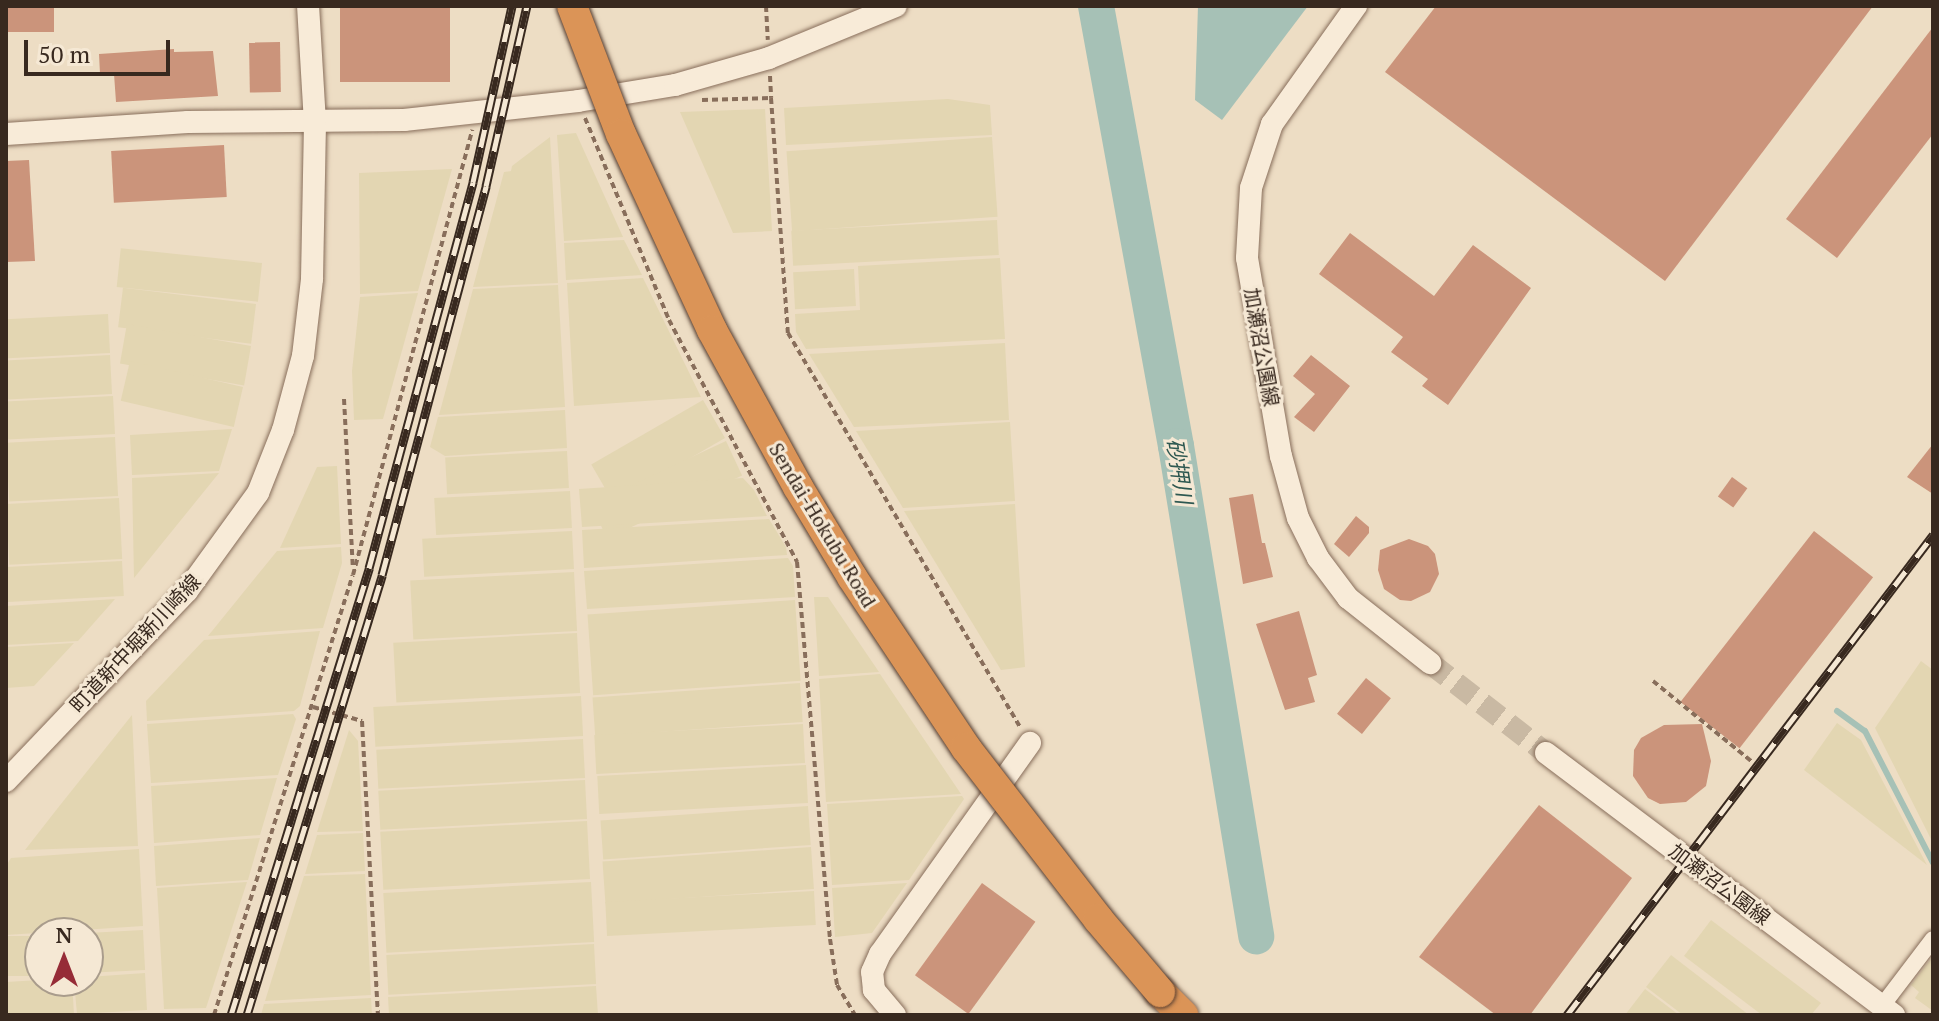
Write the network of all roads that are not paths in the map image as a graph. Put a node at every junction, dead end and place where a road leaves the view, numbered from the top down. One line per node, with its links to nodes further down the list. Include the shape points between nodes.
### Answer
1 (308, 6): 5 (street, 町道新中堀新川崎線)
2 (572, 6): 12 (highway, Sendai-Hokubu Road, bridge, via 621,134 712,330 852,577 966,748 1098,919)
3 (896, 6): 5 (street, via 769,58 675,85 477,113)
4 (1356, 6): 7 (street, 加瀬沼公園線, via 1272,124 1251,188 1247,258 1281,456 1298,518 1318,558 1348,598)
5 (315, 123): 6 (street, via 188,122); 10 (street, 町道新中堀新川崎線, via 312,279 303,356 283,430 258,493 187,591)
6 (6, 134)
7 (1430, 663)
8 (1030, 743): 14 (street, via 880,954 872,972 874,990)
9 (1546, 753): 13 (street, 加瀬沼公園線)
10 (6, 781)
11 (1933, 939): 13 (street)
12 (1174, 1007)
13 (1888, 1010)
14 (895, 1015)

